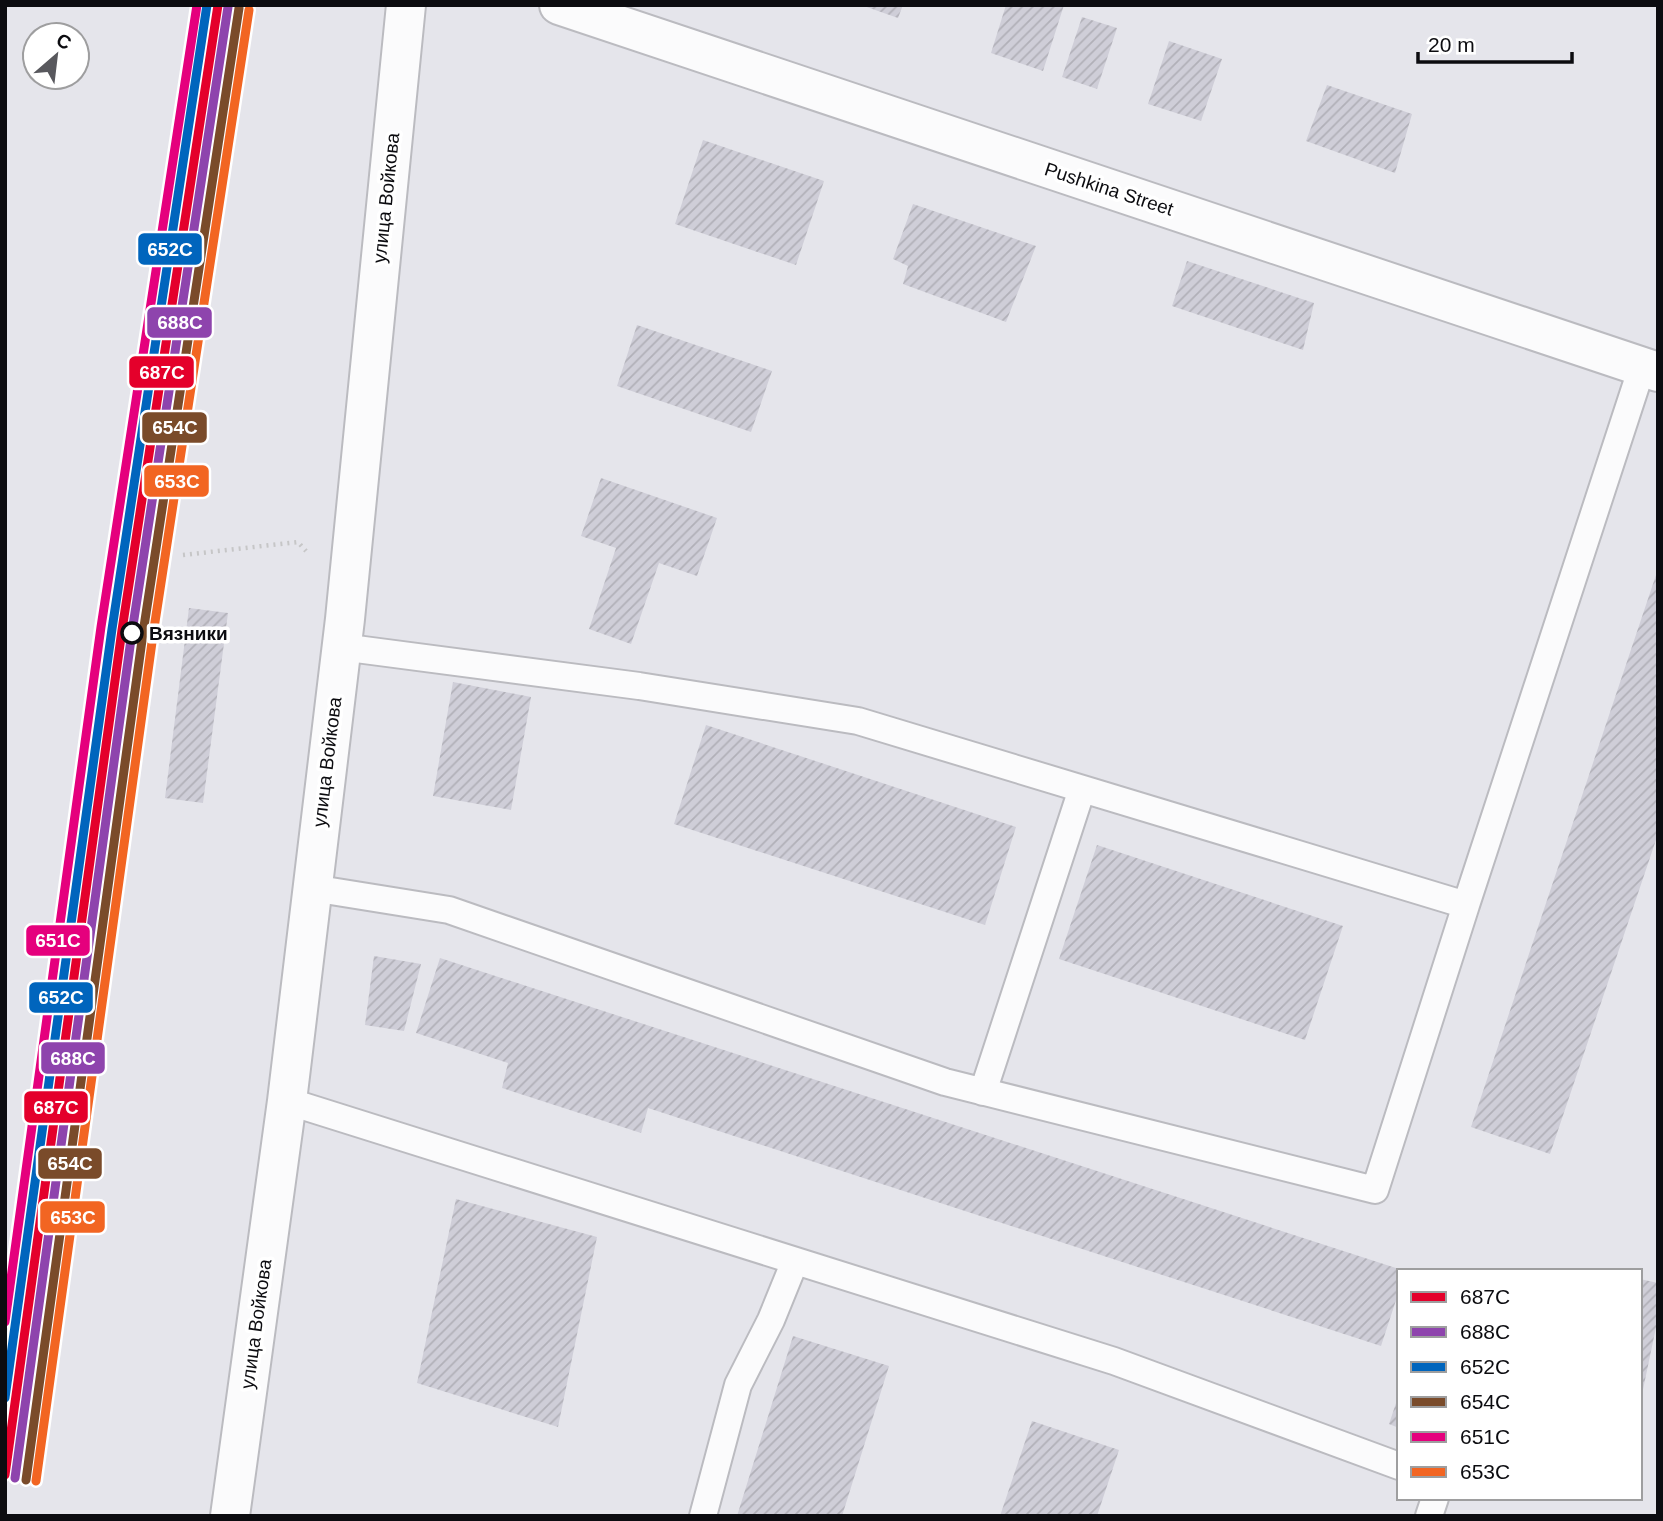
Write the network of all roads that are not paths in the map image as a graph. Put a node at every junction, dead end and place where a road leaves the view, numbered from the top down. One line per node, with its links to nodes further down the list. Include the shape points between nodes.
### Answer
1 (406, 5): 4 (street, улица Войкова)
2 (559, 5): 3 (street, Pushkina Street)
3 (1650, 370): 7 (lane)
4 (341, 647): 5 (lane, via 639,686 858,721); 6 (street, улица Войкова)
5 (1082, 789): 7 (lane); 8 (lane)
6 (312, 888): 8 (lane, via 449,910 945,1082); 9 (street, улица Войкова)
7 (1466, 905): 8 (lane, via 1375,1190)
8 (983, 1091)
9 (287, 1101): 10 (lane); 12 (street, улица Войкова)
10 (795, 1261): 11 (lane, via 1114,1361); 13 (lane, via 738,1385)
11 (1397, 1465)
12 (230, 1516)
13 (703, 1516)

